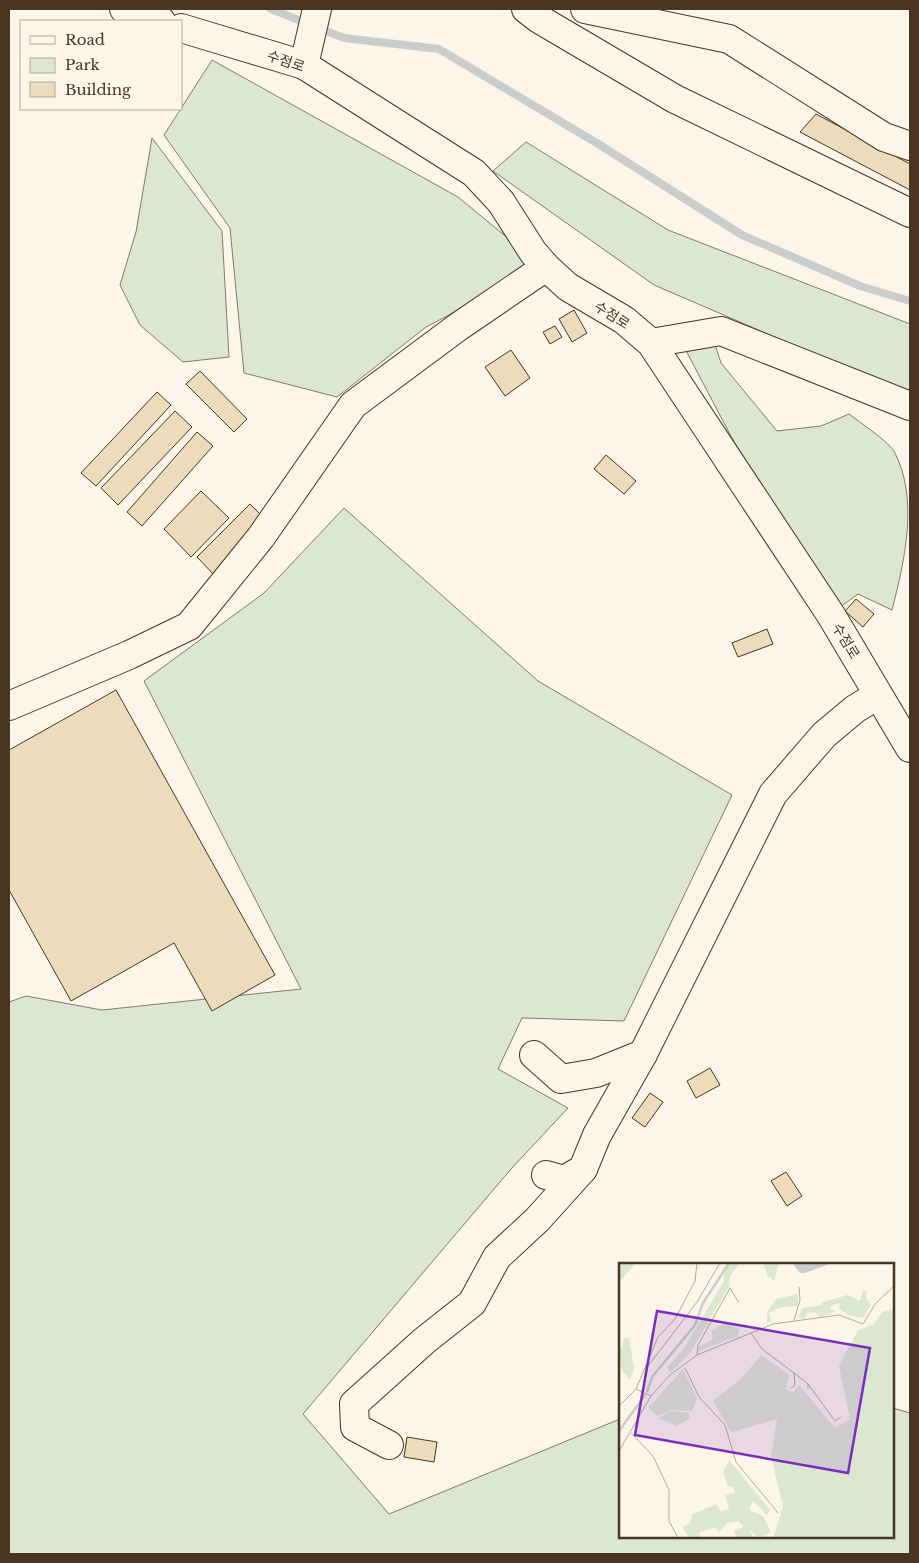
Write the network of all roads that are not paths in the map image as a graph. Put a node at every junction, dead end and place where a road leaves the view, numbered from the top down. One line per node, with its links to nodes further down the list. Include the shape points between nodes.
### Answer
1 (124, 9): 5 (main road)
2 (316, 9): 7 (main road)
3 (526, 9): 9 (main road, via 675,99)
4 (585, 9): 8 (main road, via 729,39 884,137)
5 (157, 20)
6 (182, 28): 7 (main road, 수점로)
7 (304, 66): 10 (main road, 수점로, via 474,173 501,202)
8 (910, 146)
9 (910, 213)
10 (546, 267): 11 (main road, 수점로, via 568,287 624,320); 14 (main road, via 353,405 261,537 189,626)
11 (651, 342): 12 (main road, via 721,331); 13 (main road, 수점로, via 831,616)
12 (910, 406)
13 (878, 695): 15 (main road, 수점로); 16 (main road, via 824,735 773,794)
14 (9, 706)
15 (910, 748)
16 (643, 1054): 17 (main road, via 596,1073 561,1079); 18 (main road); 19 (main road, via 597,1135)
17 (534, 1055)
18 (624, 1112)
19 (583, 1169): 20 (main road, via 564,1180); 21 (main road, via 537,1220 497,1257 472,1303 354,1404 355,1427)
20 (546, 1175)
21 (389, 1445)

